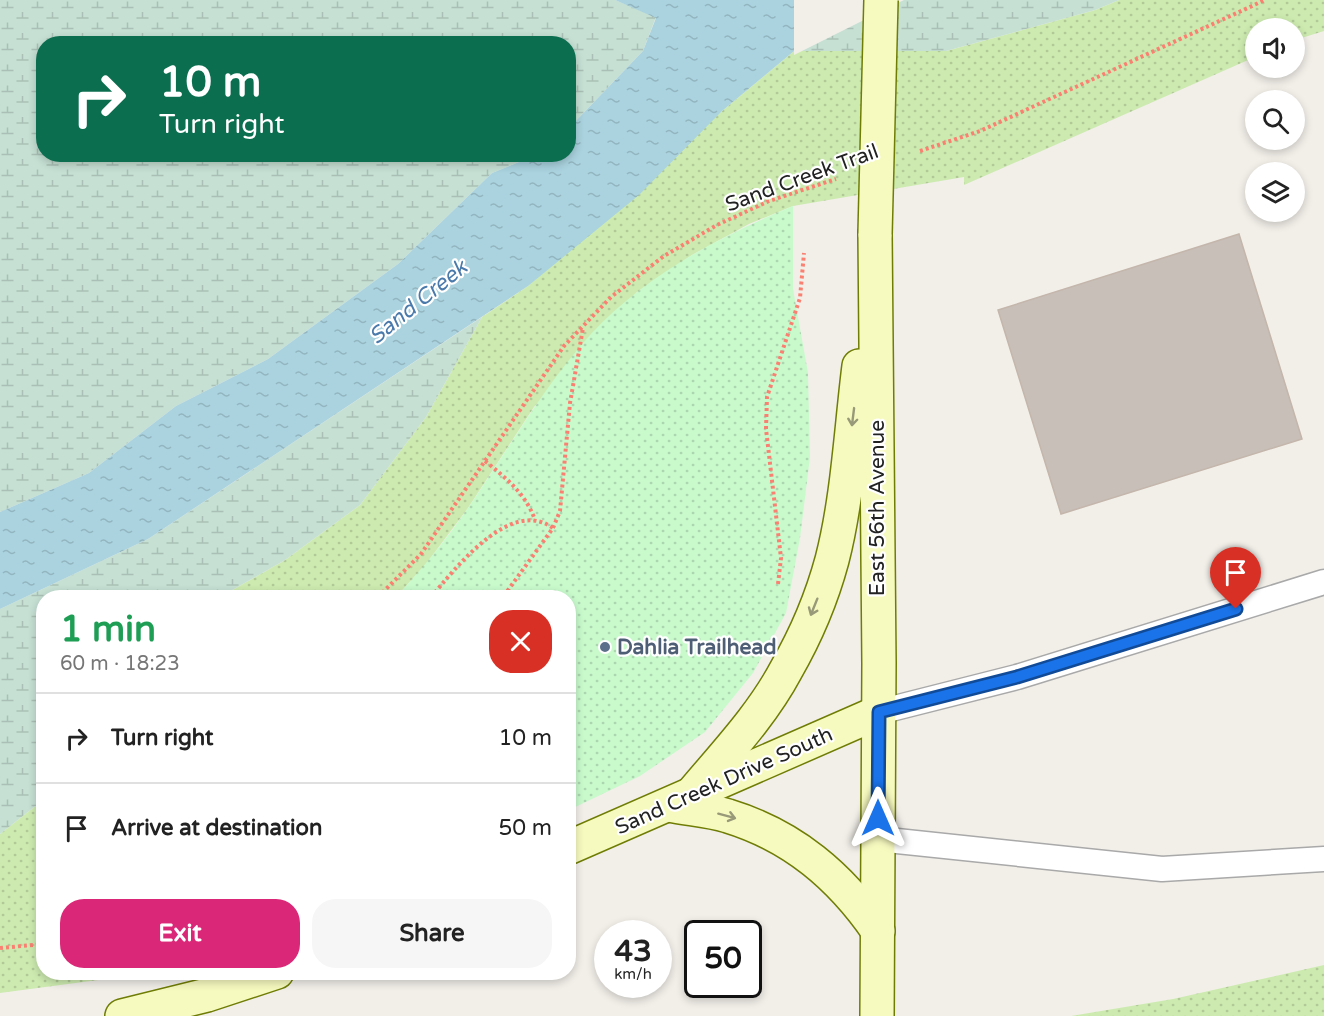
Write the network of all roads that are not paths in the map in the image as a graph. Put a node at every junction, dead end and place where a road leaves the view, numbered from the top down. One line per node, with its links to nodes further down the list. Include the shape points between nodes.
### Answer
1 (881, 0): 2 (main road, East 56th Avenue, bridge)
2 (875, 234): 4 (main road, East 56th Avenue); 5 (main road, one-way to 5, via 832,562 786,672 732,748)
3 (1324, 582): 4 (lane, via 1017,677)
4 (879, 712): 5 (main road, Sand Creek Drive South); 6 (main road, East 56th Avenue)
5 (679, 801): 7 (main road, Sand Creek Drive South); 9 (main road, one-way to 9, via 766,830 805,851 830,872)
6 (878, 839): 8 (lane, via 1162,869); 9 (main road, East 56th Avenue)
7 (576, 845)
8 (1324, 859)
9 (878, 931): 12 (main road, East 56th Avenue)
10 (254, 980): 11 (main road, via 207,996)
11 (122, 1016)
12 (878, 1016)

